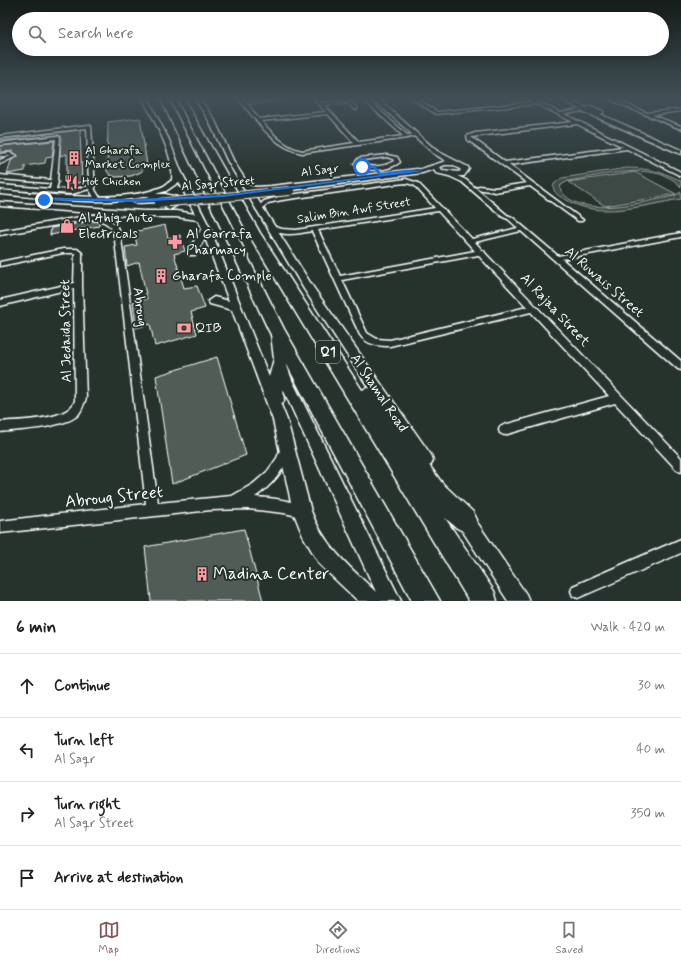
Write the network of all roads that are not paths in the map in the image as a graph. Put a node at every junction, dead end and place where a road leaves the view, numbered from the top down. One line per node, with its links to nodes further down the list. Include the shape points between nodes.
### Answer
1 (76, 127): 17 (street)
2 (90, 127): 42 (street)
3 (160, 127): 31 (main road)
4 (175, 127): 81 (highway, Q1)
5 (198, 127): 48 (highway, Al Shamal Road / Q1)
6 (205, 127): 48 (highway)
7 (215, 127): 48 (main road, Al Shamal Road, via 231,162)
8 (265, 127): 20 (street, via 276,140 293,151)
9 (342, 127): 20 (street)
10 (396, 127): 18 (street)
11 (406, 127): 16 (main road)
12 (539, 127): 28 (street, via 469,136)
13 (585, 127): 22 (street)
14 (627, 127): 24 (main road)
15 (632, 127): 21 (main road)
16 (416, 136): 18 (street); 23 (main road)
17 (0, 137)
18 (407, 137): 20 (street)
19 (0, 144): 39 (street, via 58,137)
20 (358, 144)
21 (681, 147)
22 (627, 148): 28 (street); 36 (street)
23 (435, 152): 27 (main road); 29 (main road)
24 (681, 152)
25 (0, 155): 26 (street, via 14,155 14,158)
26 (2, 163)
27 (455, 163): 29 (main road, Al Saqr Street); 33 (main road, via 463,167)
28 (504, 164): 40 (street)
29 (438, 165): 32 (main road, Al Saqr Street); 35 (main road, via 436,169)
30 (374, 167): 30 (street, via 362,167 357,162 361,159 387,156 397,160 395,164); 34 (street)
31 (177, 171): 51 (main road, via 176,181 168,188); 63 (main road)
32 (422, 171): 34 (street, Al Saqr); 45 (main road, Al Saqr Street)
33 (464, 172): 35 (main road, Al Saqr Street); 44 (street)
34 (380, 174): 43 (street, Al Saqr)
35 (446, 174): 45 (main road, Al Saqr Street, via 424,174); 61 (street, via 464,181)
36 (681, 174)
37 (0, 177): 39 (street)
38 (406, 181): 55 (street, Al Saqr); 58 (street, Al Rajaa Street, via 416,184)
39 (55, 182): 47 (street)
40 (532, 184): 46 (street); 62 (street)
41 (0, 187): 47 (street)
42 (92, 187): 47 (street, via 75,192); 53 (street)
43 (272, 188): 48 (street, Al Saqr); 55 (street, via 264,193 264,196)
44 (479, 188): 46 (street); 52 (street)
45 (289, 190): 56 (main road, Al Saqr Street, bridge)
46 (495, 190): 52 (street)
47 (53, 191)
48 (239, 191): 59 (main road, Al Shamal Road); 80 (highway, Al Shamal Road / Q1, via 254,232)
49 (0, 192): 53 (main road)
50 (0, 196): 56 (main road, Al Saqr Street, via 76,201)
51 (124, 197): 53 (main road); 60 (main road, via 165,196 176,201 172,207 161,210)
52 (490, 197): 61 (street, via 511,215)
53 (97, 198)
54 (0, 200): 56 (main road, Al Saqr Street, via 73,204)
55 (273, 200): 59 (street, Al Saqr, via 266,202)
56 (159, 201)
57 (0, 204): 60 (main road)
58 (440, 208): 66 (street, Salim Bin Awf Street); 69 (street, Al Rajaa Street)
59 (260, 209): 64 (main road, Al Shamal Road)
60 (103, 210): 63 (main road, via 176,214)
61 (510, 218): 65 (street, Al Ruwais Street)
62 (580, 220)
63 (204, 223): 71 (main road); 78 (main road)
64 (272, 228): 66 (street, Salim Bin Awf Street, via 281,231); 93 (main road, Al Shamal Road, via 309,289)
65 (522, 229): 69 (street); 72 (street, Al Ruwais Street)
66 (310, 230): 74 (street)
67 (0, 233): 91 (street, Abroug, via 92,217 106,219 114,225 117,232)
68 (681, 235): 72 (street)
69 (471, 241): 70 (street, Al Rajaa Street)
70 (482, 252): 74 (street); 79 (street, Al Rajaa Street)
71 (192, 253)
72 (556, 258): 83 (street, Al Ruwais Street)
73 (0, 264): 75 (street, Al Jedaida Street, via 63,251 77,251)
74 (337, 279): 79 (street, via 364,335 375,342 390,343)
75 (78, 285): 77 (street); 86 (street, Al Jedaida Street, via 81,398 78,408 70,415 58,419)
76 (214, 300): 78 (main road)
77 (0, 302)
78 (238, 307): 85 (main road)
79 (534, 308): 84 (street, Al Rajaa Street)
80 (313, 327): 93 (highway, via 340,356 434,491); 100 (highway, Al Shamal Road / Q1)
81 (276, 329): 82 (main road); 99 (highway, Q1)
82 (280, 359): 85 (main road, via 275,381); 98 (main road, via 285,380)
83 (681, 366)
84 (618, 398): 87 (street); 89 (street, Al Rajaa Street)
85 (280, 420): 88 (main road)
86 (0, 427)
87 (504, 430)
88 (287, 447): 90 (street, Abroug Street, via 274,475); 92 (main road)
89 (681, 466)
90 (232, 503): 91 (street, Abroug Street); 92 (street, Abroug Street, via 285,506)
91 (153, 510): 94 (street, Abroug Street)
92 (302, 511): 97 (main road, via 309,530 327,558)
93 (465, 520): 101 (main road, Al Shamal Road)
94 (0, 527)
95 (681, 546): 96 (street)
96 (578, 591)
97 (372, 601)
98 (391, 601)
99 (427, 601)
100 (484, 601)
101 (519, 601)

